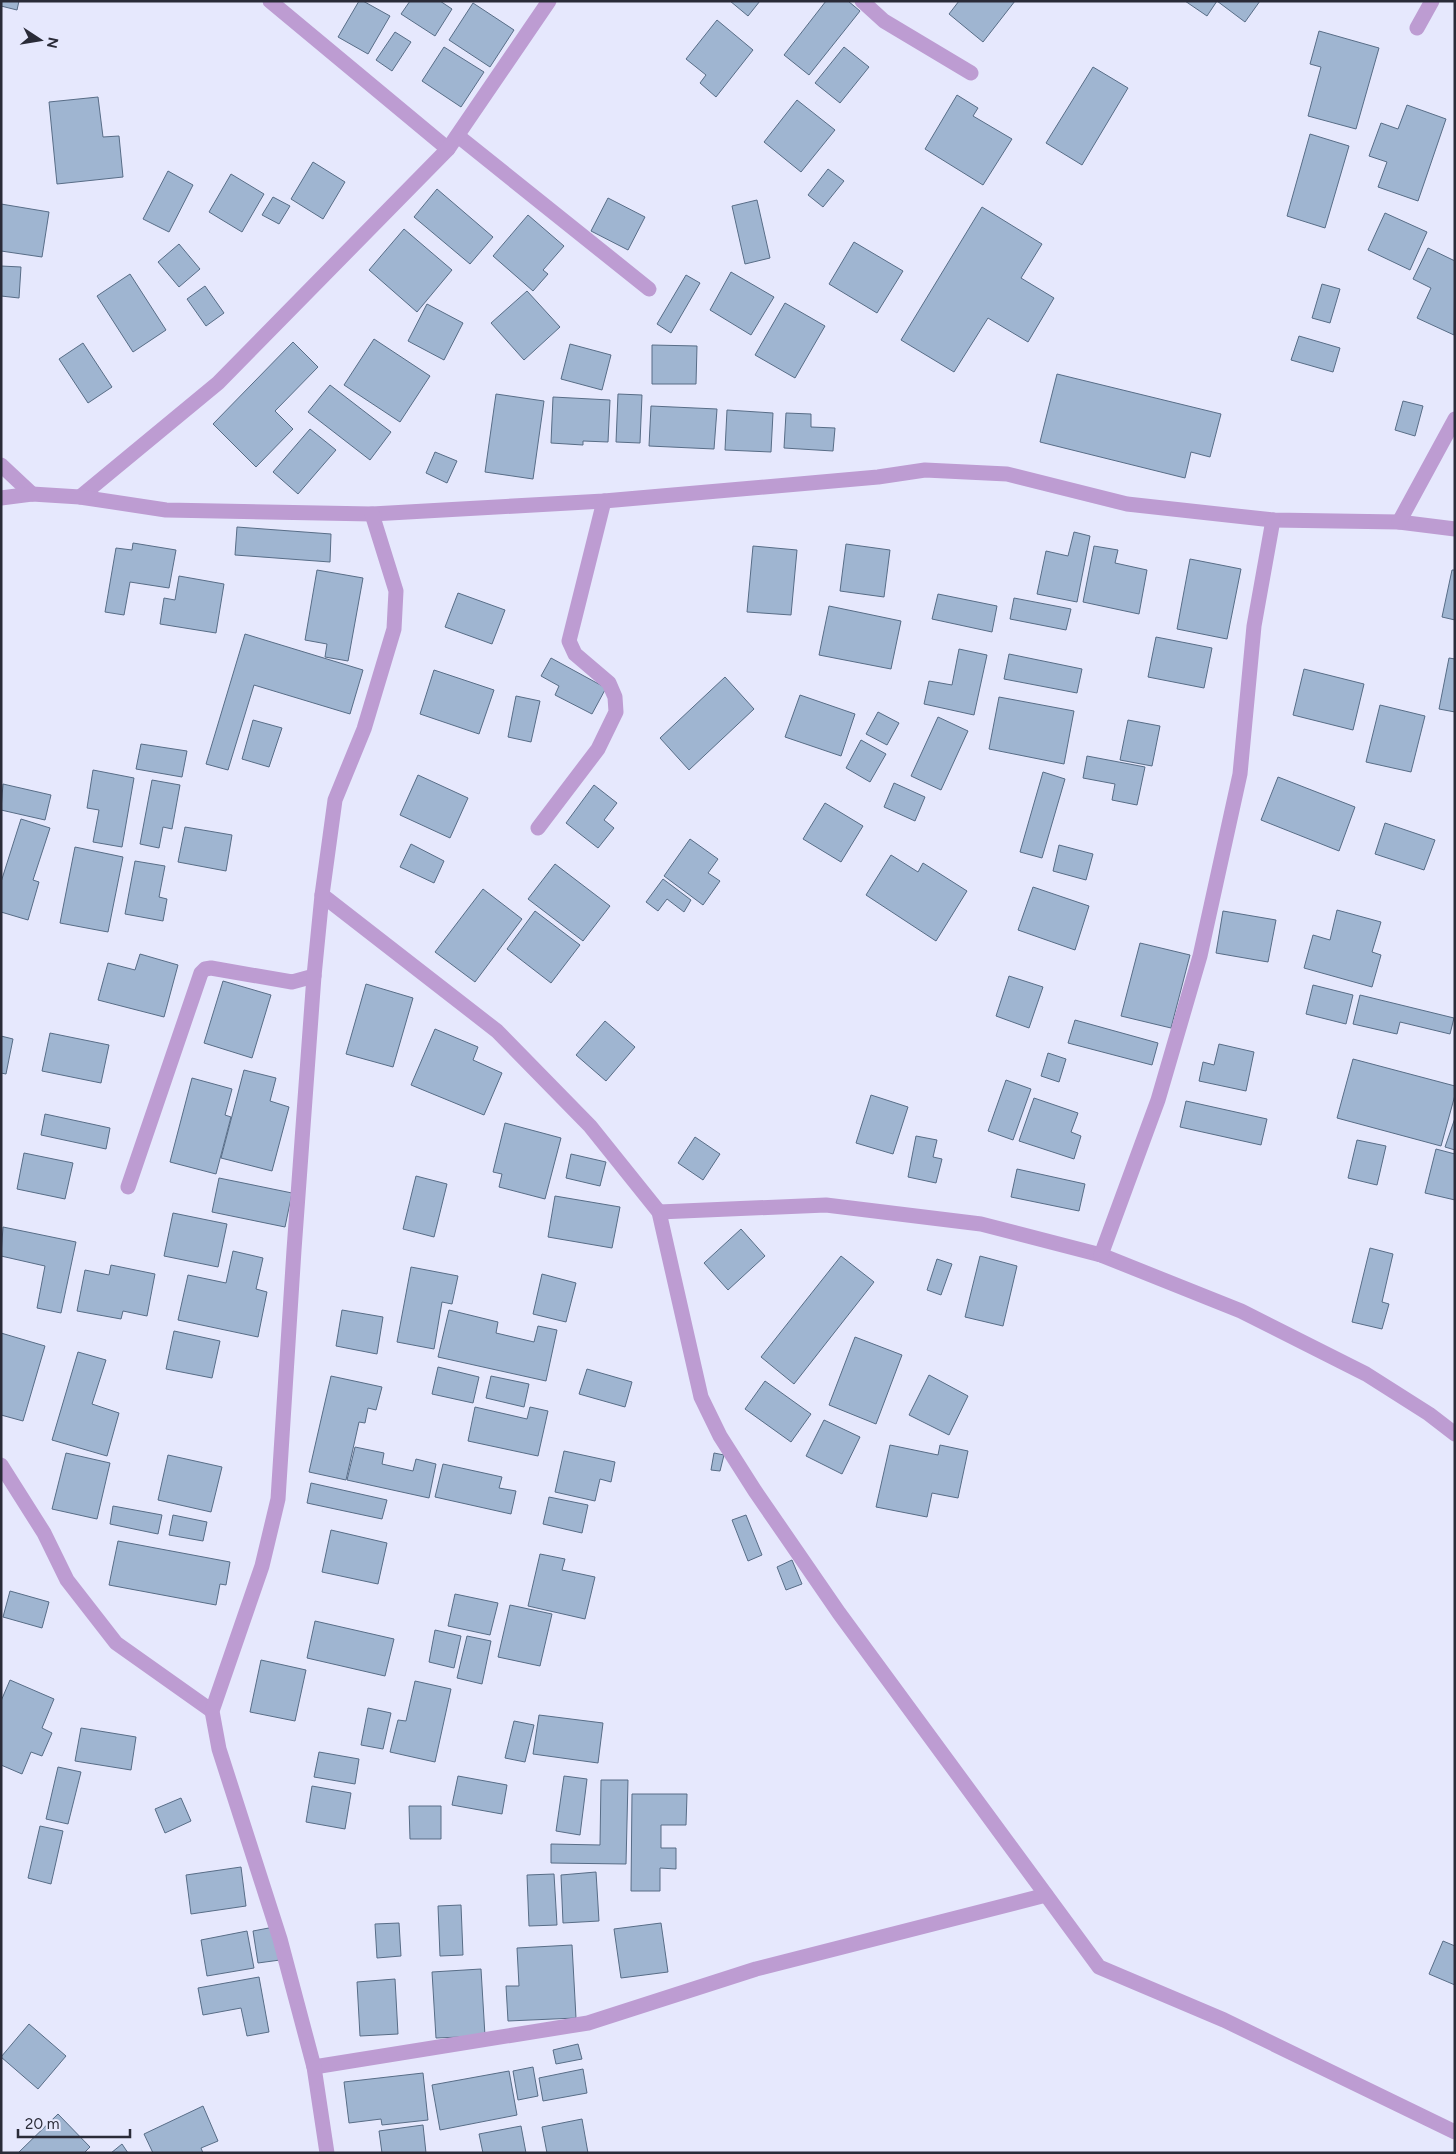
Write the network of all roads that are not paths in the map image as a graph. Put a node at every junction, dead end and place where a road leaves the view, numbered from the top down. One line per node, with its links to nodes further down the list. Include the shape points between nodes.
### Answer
1 (270, 1): 8 (street)
2 (548, 1): 7 (street)
3 (862, 1): 6 (street, via 884,21)
4 (1432, 1): 5 (street)
5 (1417, 28)
6 (970, 74)
7 (458, 136): 8 (street); 9 (street)
8 (448, 149): 13 (street, via 218,383)
9 (650, 289)
10 (1455, 419): 18 (street)
11 (1, 465): 12 (street)
12 (32, 494): 13 (street); 14 (street)
13 (80, 497): 16 (street, via 166,510)
14 (1, 498)
15 (604, 501): 16 (street); 17 (street, via 878,477 924,470 1008,474 1127,504); 20 (street, via 569,641 575,654 608,683 616,712 598,749)
16 (372, 514): 21 (street, via 396,591 394,630 364,729 335,800)
17 (1273, 520): 18 (street); 25 (street, via 1254,626 1240,774 1200,956 1158,1100)
18 (1399, 522): 19 (street)
19 (1455, 529)
20 (538, 828)
21 (322, 896): 22 (street); 24 (street, via 498,1031 590,1126)
22 (314, 976): 23 (street, via 292,982 211,968 201,973); 28 (street, via 278,1499 262,1566)
23 (128, 1187)
24 (659, 1212): 25 (street, via 826,1205 981,1224); 29 (street, via 701,1398 720,1436 839,1613)
25 (1101, 1255): 26 (street, via 1241,1311 1366,1374)
26 (1455, 1434)
27 (1, 1465): 28 (street, via 44,1533 67,1580 116,1643)
28 (212, 1710): 30 (street, via 219,1748 280,1939)
29 (1046, 1895): 30 (street, via 756,1969 588,2023); 31 (street, via 1099,1967 1224,2020)
30 (314, 2067): 32 (street)
31 (1455, 2132)
32 (327, 2153)

